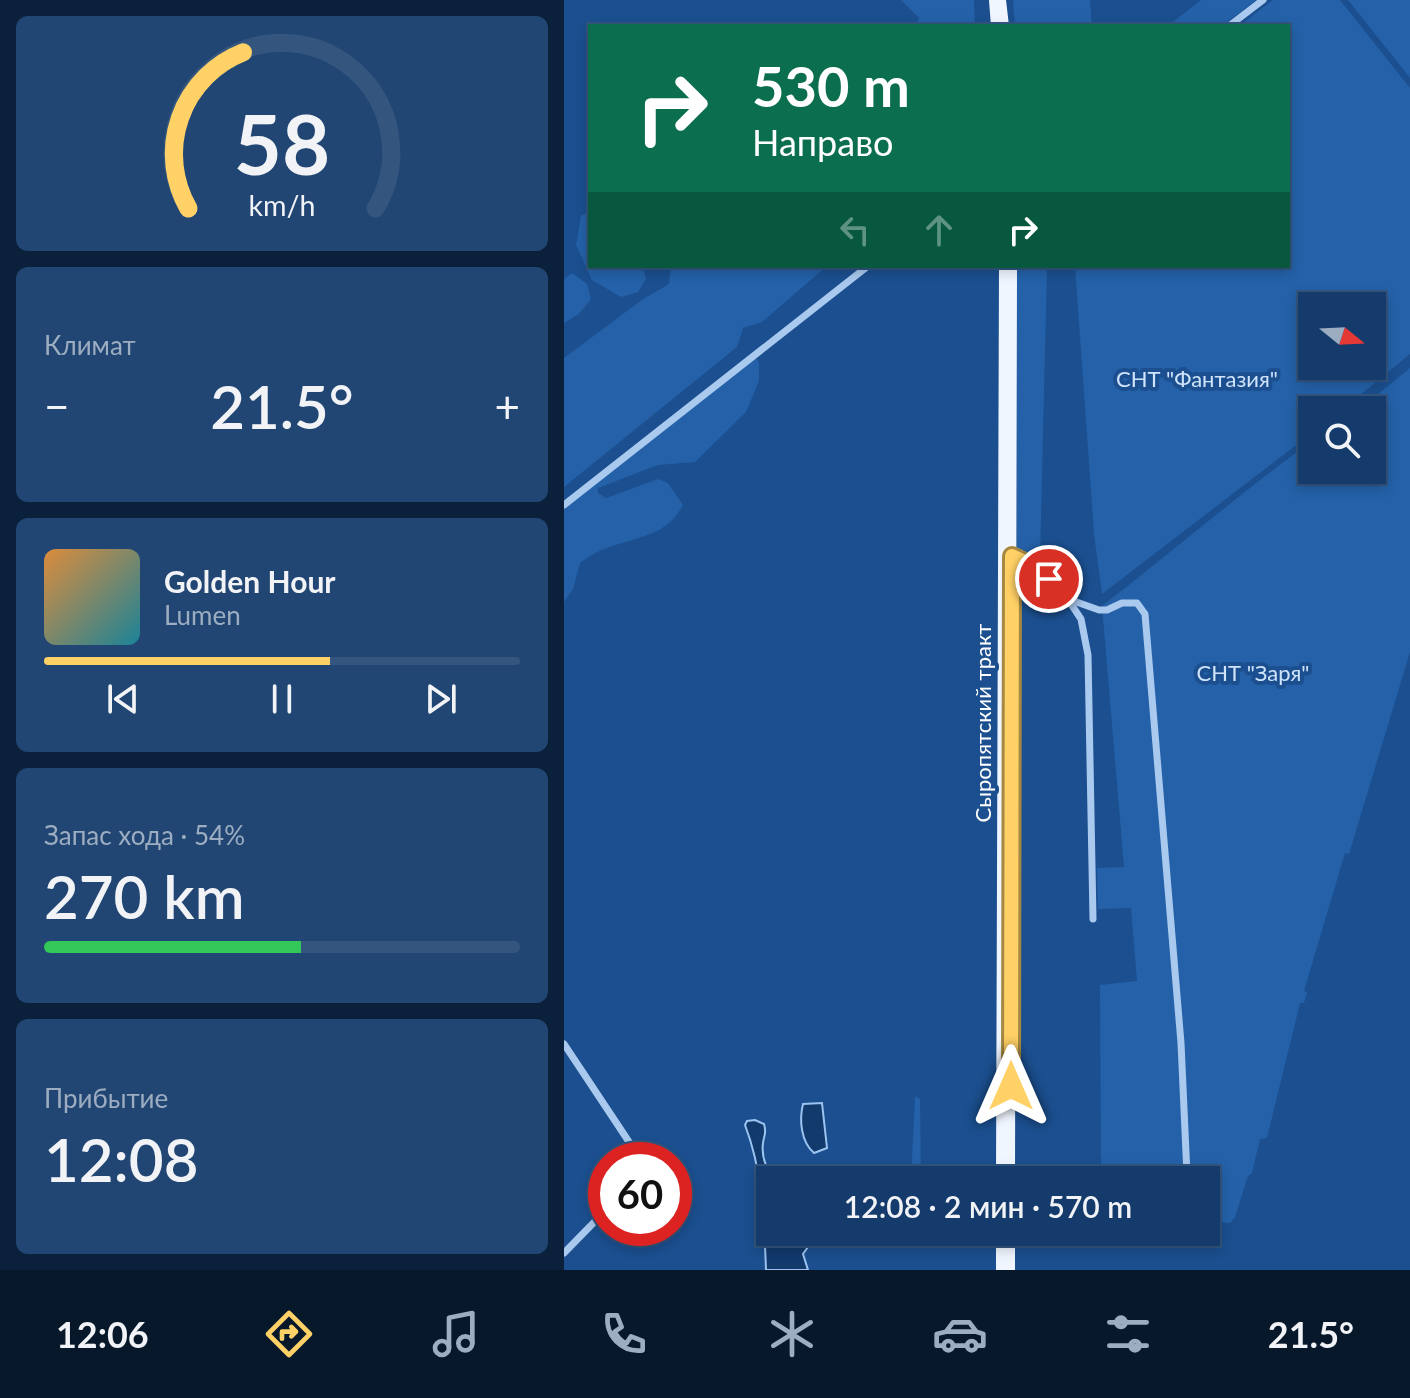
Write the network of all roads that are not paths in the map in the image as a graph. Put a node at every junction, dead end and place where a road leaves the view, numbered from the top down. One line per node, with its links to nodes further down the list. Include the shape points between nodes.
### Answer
1 (994, 0): 4 (main road)
2 (1001, 0): 5 (main road)
3 (1263, 0): 6 (street)
4 (996, 24)
5 (1004, 24)
6 (1232, 24)
7 (865, 268): 10 (street)
8 (1004, 268): 16 (main road, Сыропятский тракт)
9 (1012, 268): 11 (main road, Сыропятский тракт)
10 (564, 505)
11 (1012, 556): 12 (street, via 1042,570); 17 (main road, Сыропятский тракт)
12 (1068, 599): 13 (street, via 1081,619 1088,655); 18 (street, via 1099,610 1137,603 1145,614)
13 (1093, 919)
14 (564, 1044): 15 (street)
15 (629, 1142)
16 (1001, 1166)
17 (1010, 1166)
18 (1187, 1166)
19 (588, 1228): 22 (street)
20 (1001, 1246): 23 (main road)
21 (1010, 1246): 24 (main road)
22 (564, 1253)
23 (1001, 1270)
24 (1010, 1270)

